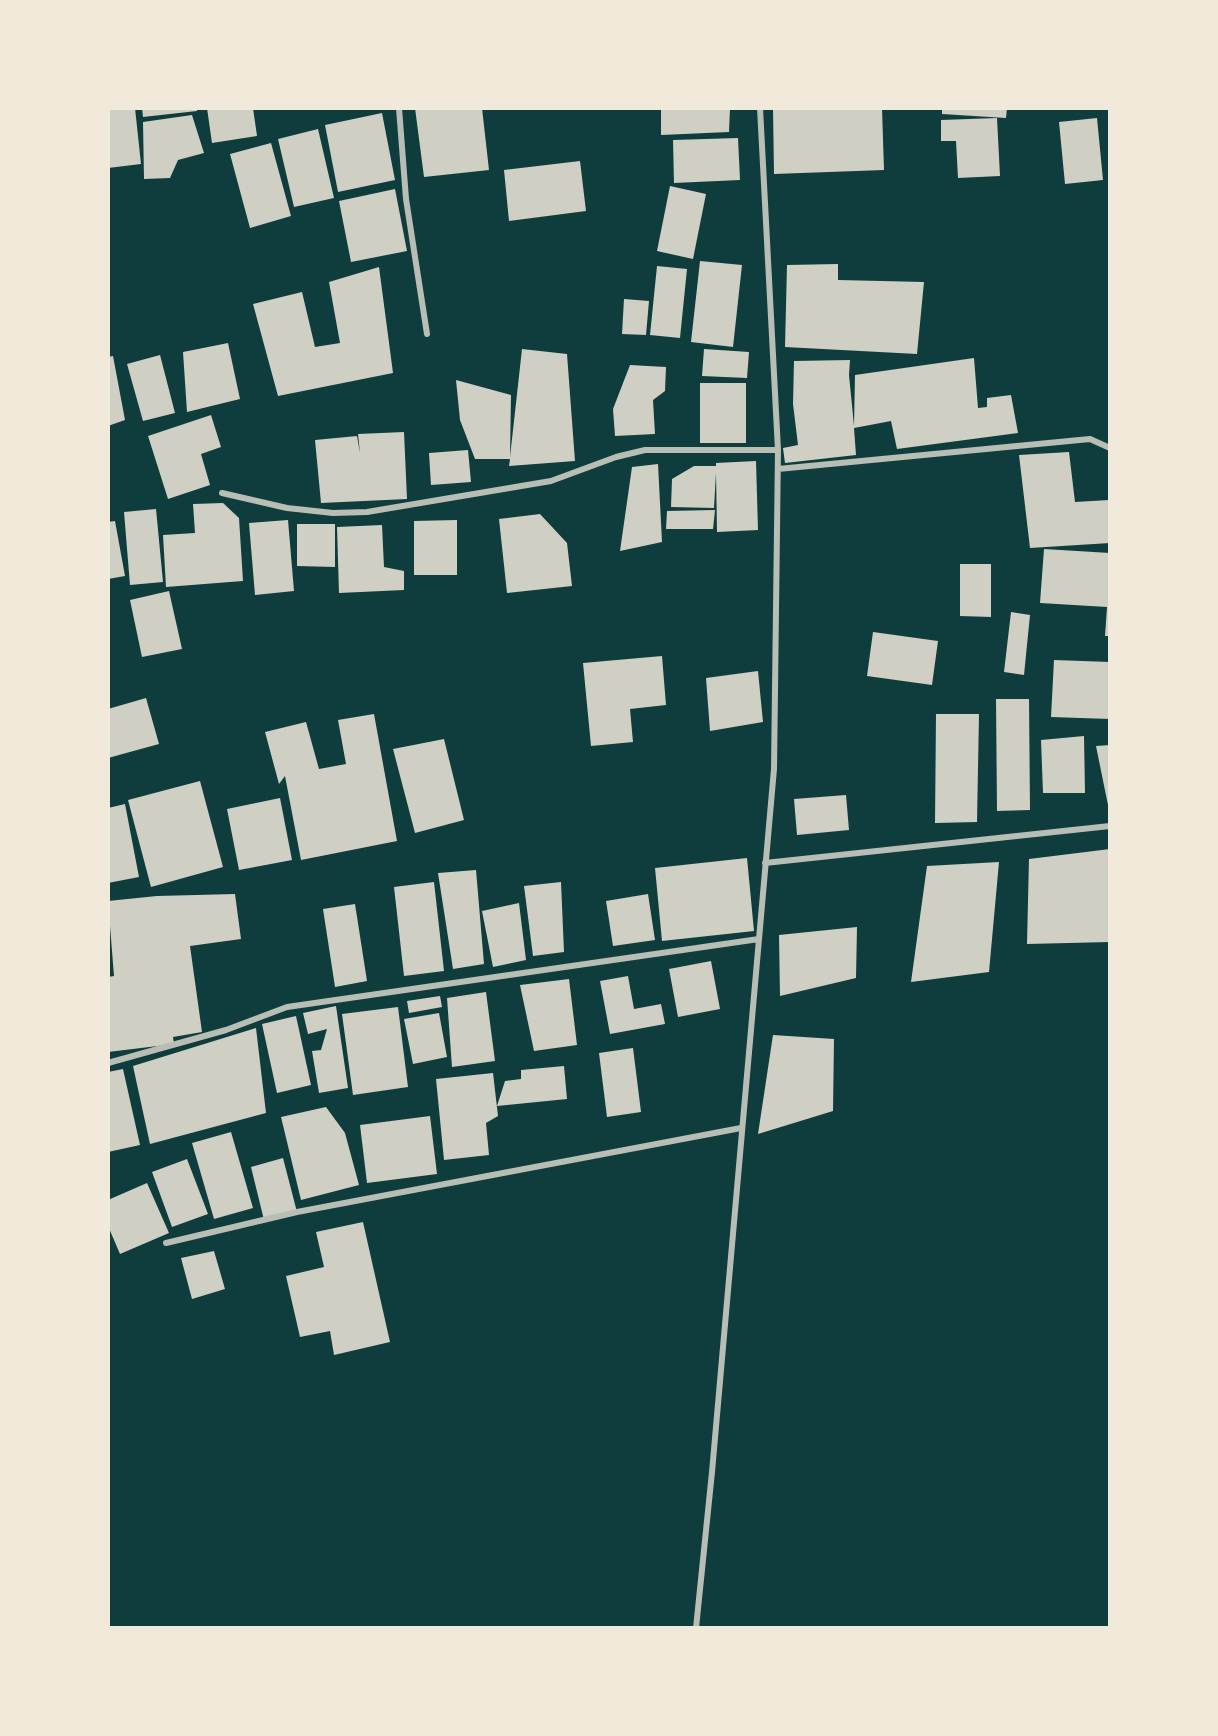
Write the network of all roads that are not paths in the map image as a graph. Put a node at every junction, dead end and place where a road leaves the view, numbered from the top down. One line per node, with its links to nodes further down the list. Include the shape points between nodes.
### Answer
1 (399, 108): 3 (street, via 406,199)
2 (760, 108): 5 (street)
3 (427, 334)
4 (1110, 448): 6 (street, via 1090,439)
5 (778, 450): 6 (street); 7 (street, via 645,450 551,481 367,512 287,508)
6 (778, 469): 9 (street, via 774,769)
7 (222, 493)
8 (1110, 826): 9 (street)
9 (765, 863): 10 (street)
10 (759, 939): 11 (street, via 287,1007 226,1030); 12 (street)
11 (108, 1063)
12 (741, 1128): 13 (street, via 297,1212); 14 (street)
13 (166, 1243)
14 (696, 1628)

